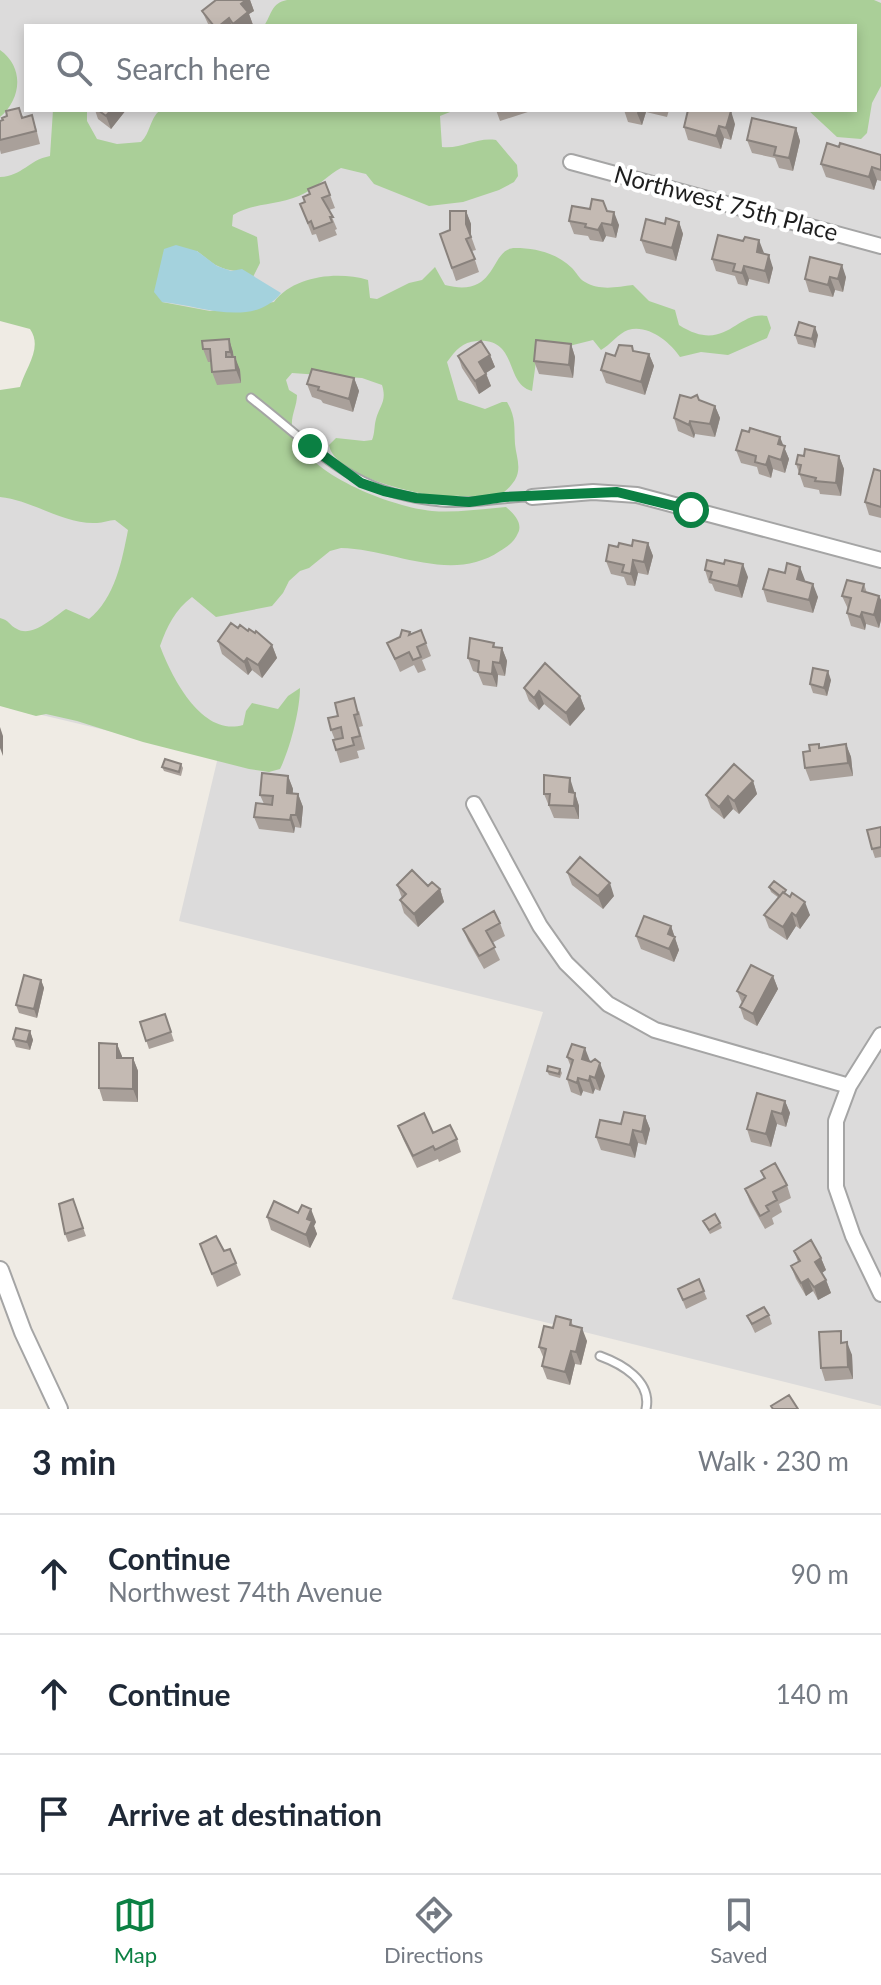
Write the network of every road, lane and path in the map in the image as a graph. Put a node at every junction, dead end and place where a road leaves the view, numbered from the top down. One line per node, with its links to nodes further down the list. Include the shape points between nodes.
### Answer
1 (571, 162): 2 (street, Northwest 75th Place)
2 (881, 246)
3 (251, 398): 4 (lane, via 361,483 441,502)
4 (532, 497): 5 (street, via 637,495)
5 (881, 560)
6 (474, 804): 8 (street, via 540,926 566,963 608,1004 655,1030)
7 (881, 1035): 8 (street)
8 (849, 1086): 10 (street, via 836,1121 836,1187)
9 (0, 1270): 12 (street)
10 (881, 1294)
11 (600, 1356): 13 (lane, via 622,1364 642,1385)
12 (59, 1409)
13 (646, 1409)

